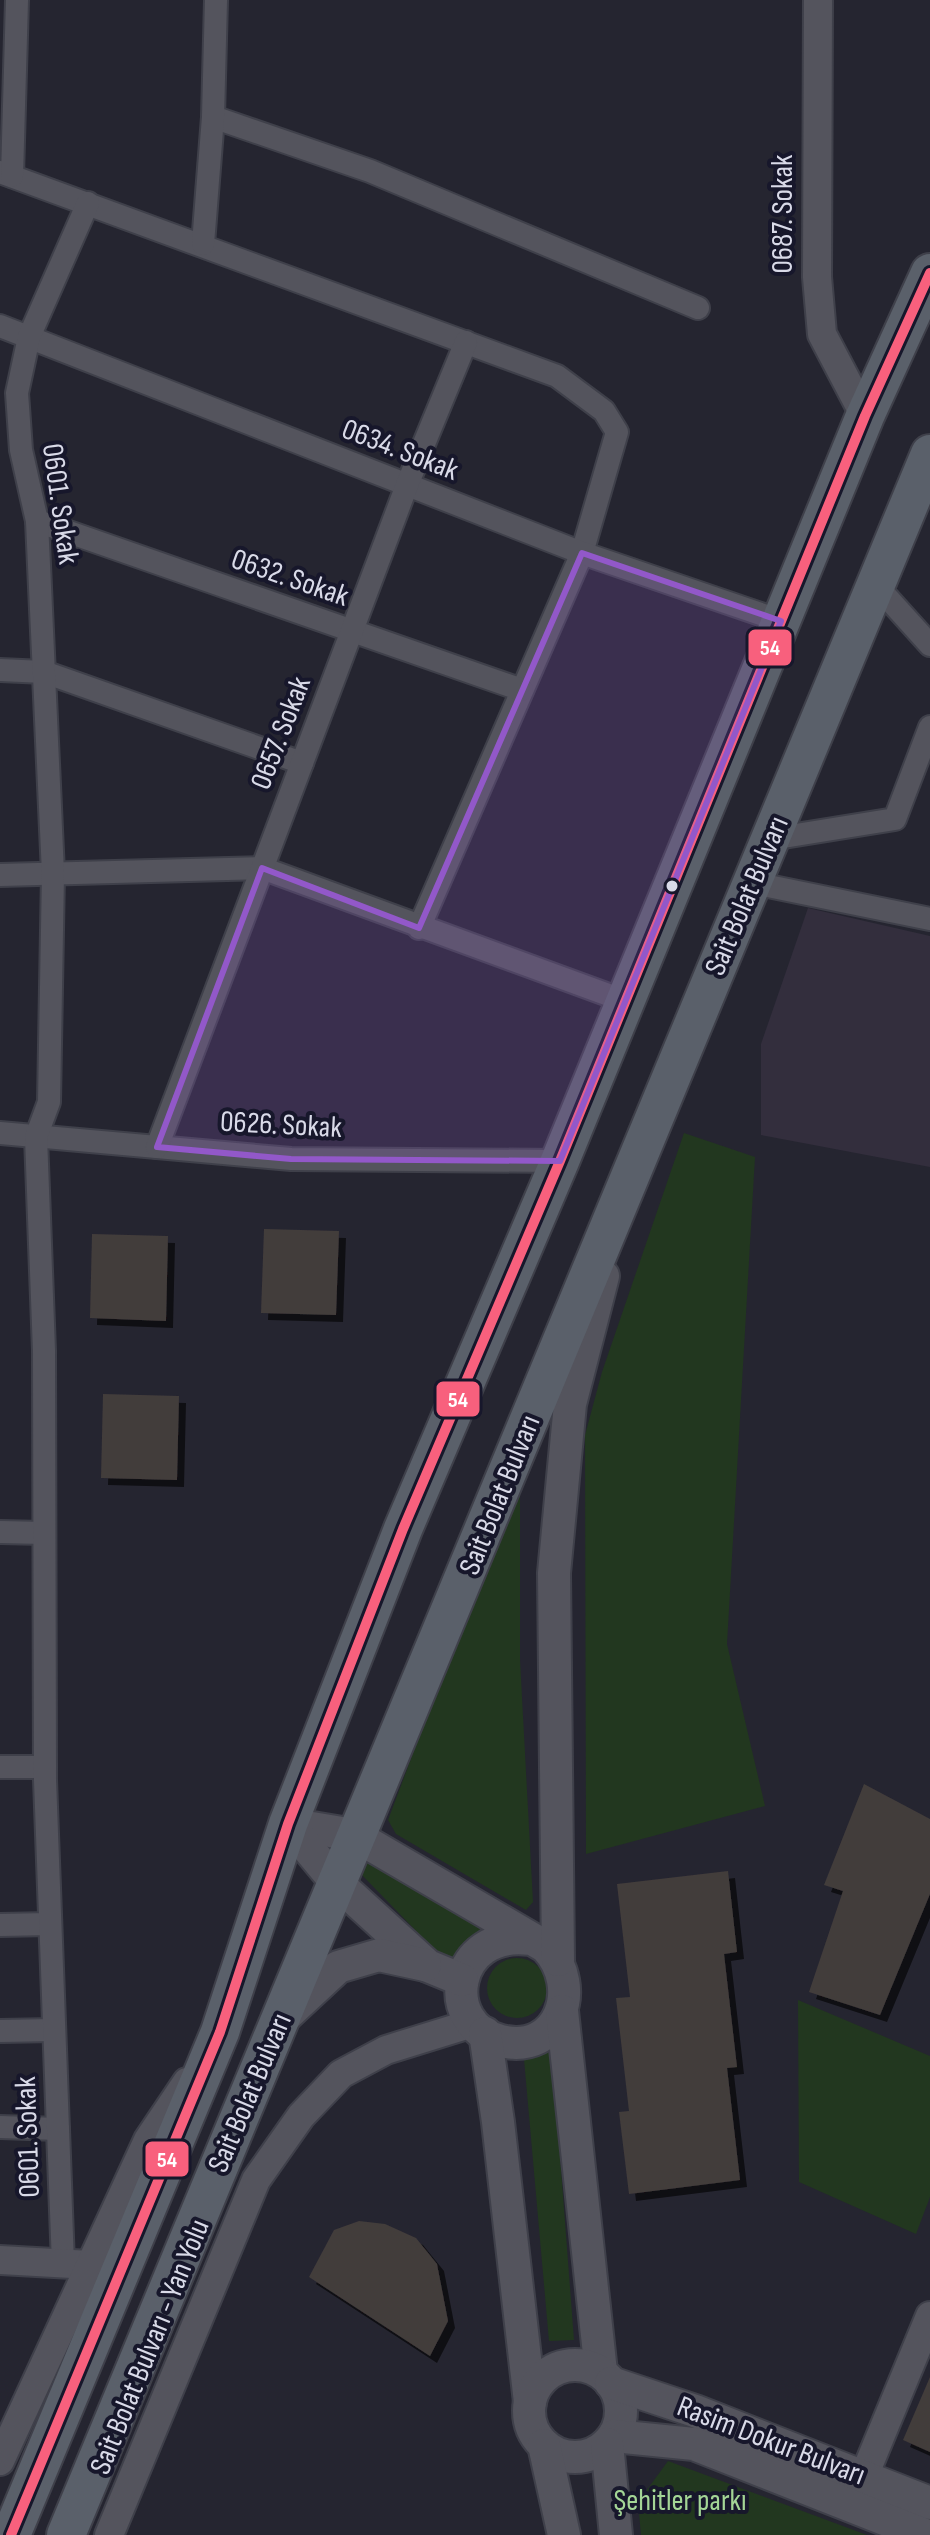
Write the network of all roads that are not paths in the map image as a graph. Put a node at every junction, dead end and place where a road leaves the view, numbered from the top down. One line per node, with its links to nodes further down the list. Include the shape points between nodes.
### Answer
1 (17, 0): 5 (street)
2 (216, 0): 4 (street)
3 (818, 0): 13 (street, 0687. Sokak, via 817,277 822,334)
4 (213, 117): 7 (street); 9 (street, via 370,171)
5 (6, 174): 6 (street)
6 (88, 203): 7 (street); 11 (street, 0601. Sokak)
7 (203, 244): 12 (street)
8 (930, 273): 13 (highway)
9 (698, 308)
10 (0, 326): 11 (street, 0634. Sokak)
11 (29, 337): 15 (street, 0634. Sokak); 16 (street, 0601. Sokak, via 17,393 21,450)
12 (466, 342): 15 (street, 0657. Sokak); 17 (street, via 557,376 604,411 617,432)
13 (865, 416): 19 (highway)
14 (930, 454): 18 (highway, Sait Bolat Bulvarı)
15 (407, 485): 17 (street, 0634. Sokak); 20 (street, 0657. Sokak)
16 (37, 521): 20 (street, 0632. Sokak); 23 (street, 0601. Sokak)
17 (582, 553): 19 (street, 0634. Sokak); 24 (street)
18 (876, 585): 21 (street); 27 (highway, Sait Bolat Bulvarı)
19 (781, 621): 34 (highway)
20 (352, 631): 24 (street, 0632. Sokak); 26 (street, 0657. Sokak)
21 (930, 645)
22 (0, 670): 23 (street)
23 (44, 672): 26 (street); 29 (street, 0601. Sokak)
24 (522, 690): 33 (street)
25 (930, 727): 27 (street, via 895,819)
26 (302, 763): 28 (street, 0657. Sokak)
27 (771, 839): 31 (highway, Sait Bolat Bulvarı)
28 (262, 868): 29 (street); 33 (street); 37 (street, 0657. Sokak)
29 (53, 873): 30 (street); 36 (street, 0601. Sokak, via 49,1102)
30 (0, 875)
31 (753, 883): 32 (street); 39 (highway, Sait Bolat Bulvarı)
32 (930, 919)
33 (419, 928): 34 (street)
34 (625, 1001): 38 (highway)
35 (0, 1133): 36 (street, 0626. Sokak)
36 (36, 1137): 37 (street, 0626. Sokak); 41 (street, 0601. Sokak)
37 (157, 1147): 38 (street, 0626. Sokak, via 291,1159)
38 (560, 1161): 44 (highway, via 403,1529)
39 (630, 1179): 45 (highway, Sait Bolat Bulvarı); 50 (main road, via 570,1404 554,1573)
40 (0, 1532): 41 (street)
41 (44, 1533): 43 (street, 0601. Sokak)
42 (0, 1767): 43 (street)
43 (45, 1767): 47 (street, 0601. Sokak)
44 (288, 1824): 45 (main road); 46 (main road); 58 (highway)
45 (354, 1835): 46 (highway, Sait Bolat Bulvarı); 49 (main road)
46 (336, 1882): 51 (main road); 54 (highway, Sait Bolat Bulvarı)
47 (50, 1924): 48 (street); 56 (street, 0601. Sokak)
48 (0, 1925)
49 (530, 1939): 50 (main road); 52 (main road, via 504,1938 479,1949)
50 (558, 1960): 53 (main road, via 565,1976)
51 (428, 1966): 52 (main road); 54 (main road, via 379,1955 338,1967)
52 (462, 1980): 55 (main road, via 465,2010)
53 (562, 2011): 55 (main road, via 551,2027 519,2042 501,2041); 64 (main road)
54 (280, 2021): 72 (highway, Sait Bolat Bulvarı)
55 (479, 2028): 65 (main road, via 498,2122); 73 (street, Sait Bolat Bulvarı - Yan Yolu, via 386,2050 341,2074 301,2116 256,2180)
56 (54, 2030): 57 (street); 60 (street, 0601. Sokak)
57 (0, 2031)
58 (220, 2032): 62 (street, via 148,2140); 71 (highway)
59 (0, 2127): 60 (street)
60 (58, 2129): 62 (street, 0601. Sokak)
61 (0, 2260): 62 (street)
62 (76, 2265): 68 (street)
63 (930, 2316): 69 (street)
64 (606, 2378): 65 (main road, via 587,2367 558,2369 545,2377); 66 (main road, via 622,2412); 69 (main road, Rasim Dokur Bulvarı)
65 (530, 2402): 67 (main road, via 534,2432)
66 (610, 2440): 67 (main road, via 585,2456 570,2457); 75 (main road); 76 (main road, via 694,2444)
67 (544, 2445): 74 (main road)
68 (1, 2455)
69 (864, 2476): 70 (main road, Rasim Dokur Bulvarı)
70 (930, 2503)
71 (11, 2535)
72 (66, 2535)
73 (109, 2535)
74 (564, 2535)
75 (616, 2535)
76 (925, 2535)

